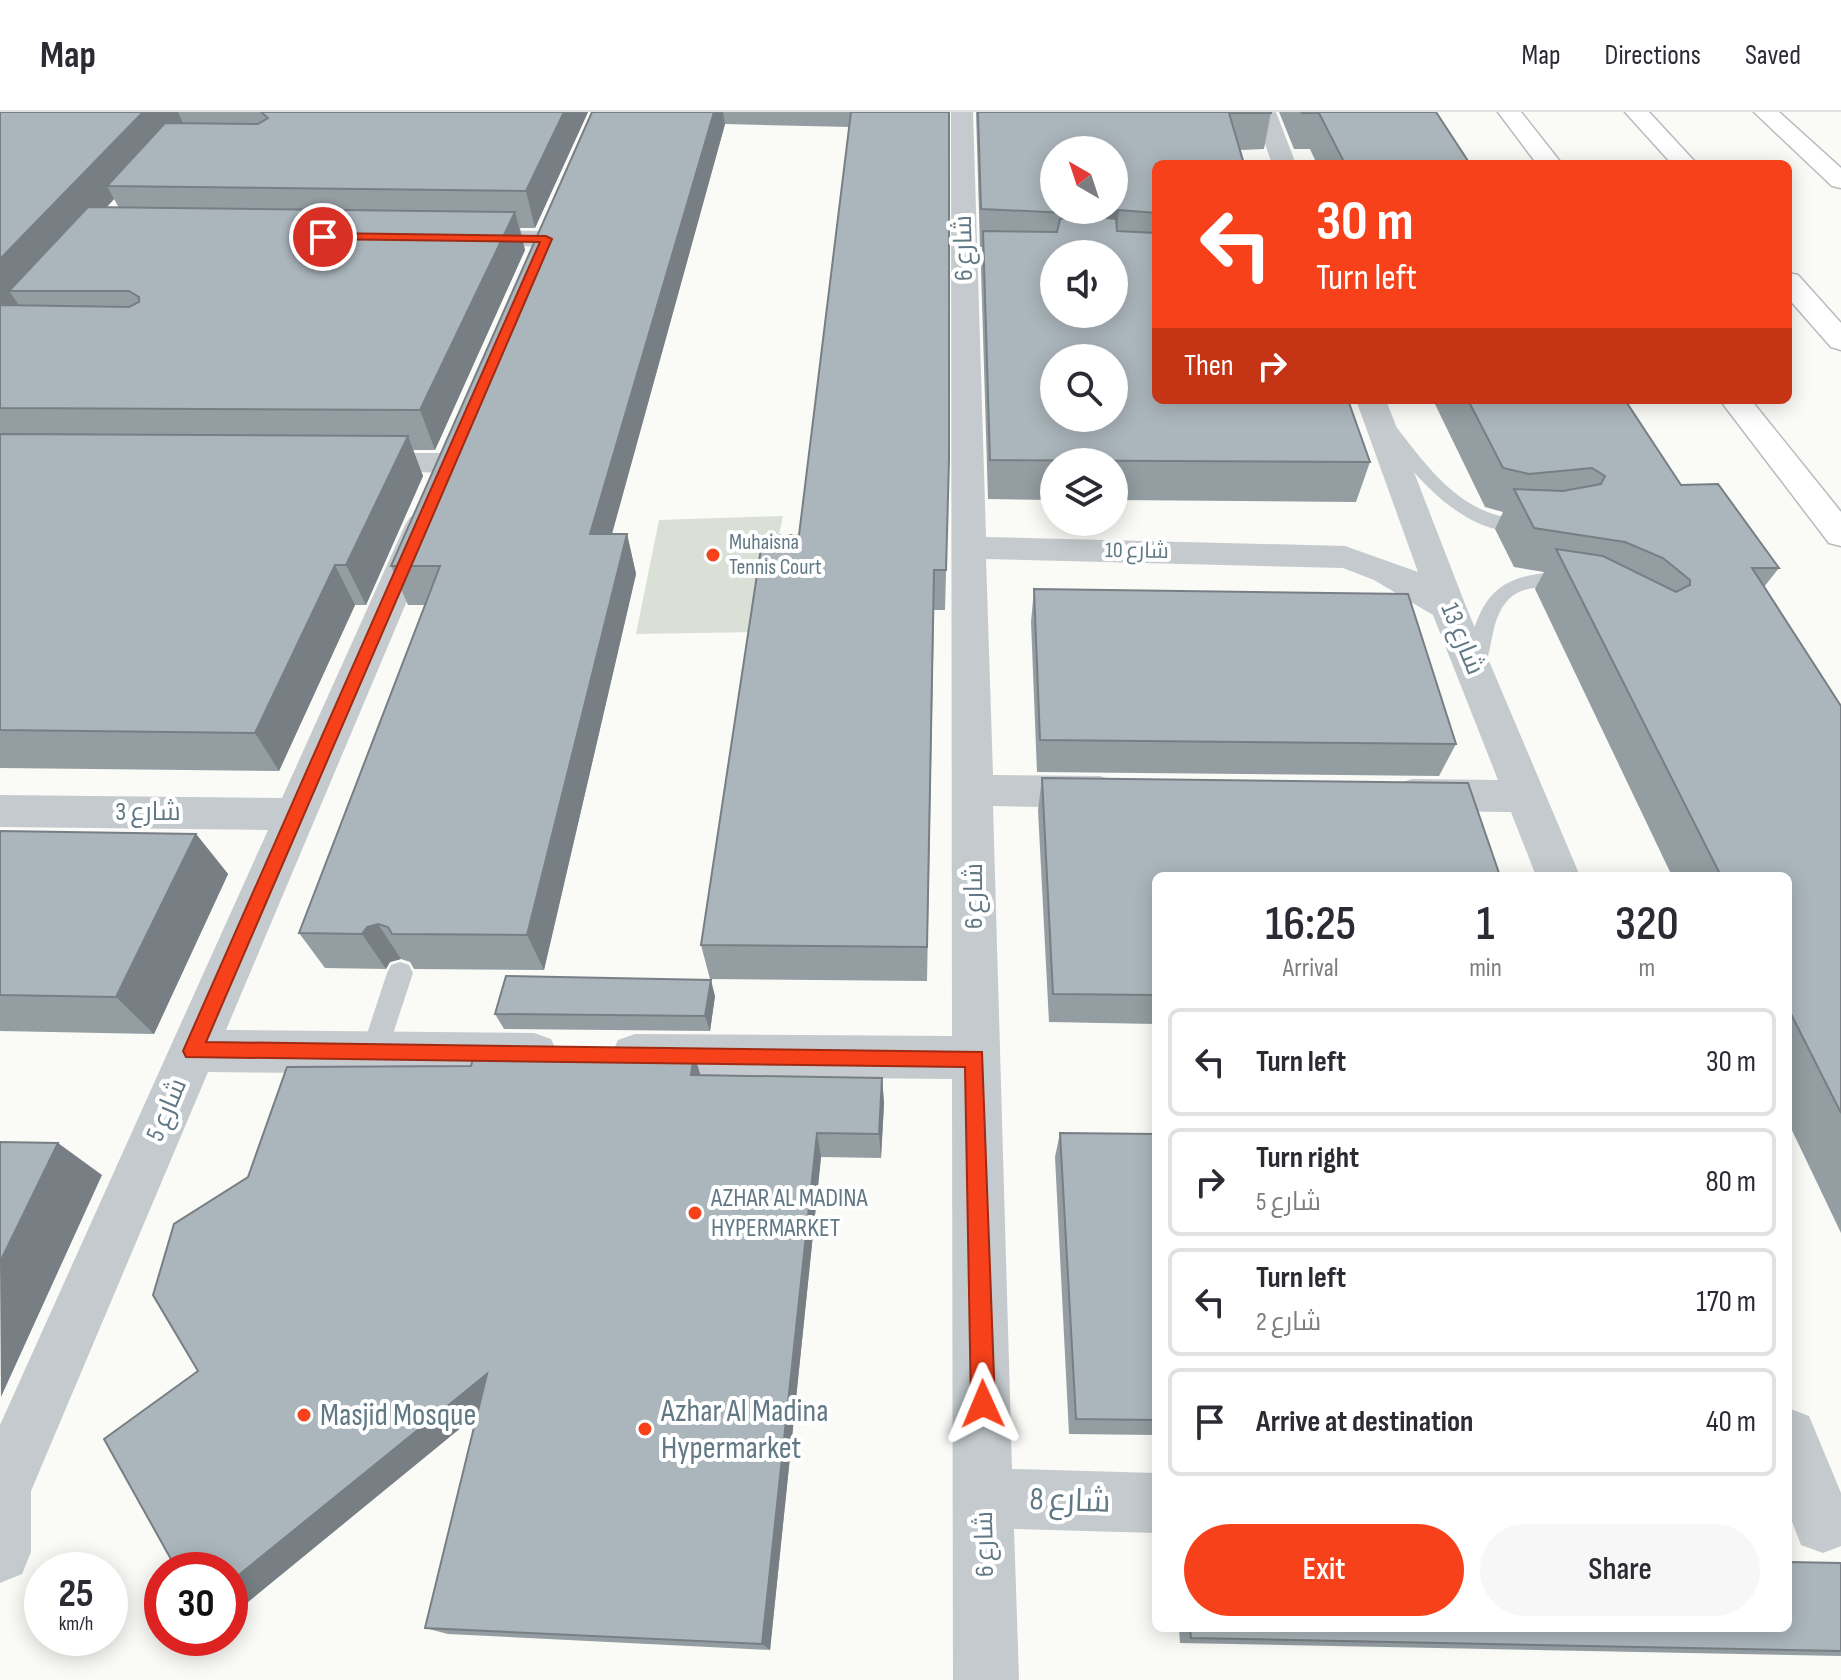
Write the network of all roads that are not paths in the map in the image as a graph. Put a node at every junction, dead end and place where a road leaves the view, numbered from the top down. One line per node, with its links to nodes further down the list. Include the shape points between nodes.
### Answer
1 (962, 112): 22 (street, شارع 6, via 979,258)
2 (1265, 112): 6 (street)
3 (1509, 112): 7 (highway)
4 (1636, 112): 8 (highway)
5 (1765, 112): 9 (highway)
6 (1283, 160)
7 (1547, 160)
8 (1681, 160)
9 (1841, 181)
10 (434, 238): 11 (street, via 552,225)
11 (528, 281)
12 (1792, 286): 13 (highway)
13 (1841, 341)
14 (1738, 404): 21 (highway)
15 (1373, 406): 19 (street, شارع 13); 20 (lane, via 1430,480 1465,510 1507,523)
16 (467, 421): 18 (street, شارع 5)
17 (325, 463): 18 (street)
18 (448, 463): 32 (street, شارع 5)
19 (1412, 511): 23 (street, شارع 10, via 1370,541); 25 (street, شارع 13)
20 (1550, 524)
21 (1841, 535)
22 (970, 548): 23 (street, شارع 10); 27 (street, شارع 6)
23 (1305, 554): 25 (street, شارع 10, via 1345,557 1384,569)
24 (1590, 586): 26 (lane, via 1538,580 1512,586 1494,599)
25 (1449, 609): 26 (street, شارع 13)
26 (1474, 670): 30 (street, شارع 13)
27 (974, 790): 28 (street); 37 (street, شارع 6)
28 (1132, 792)
29 (1368, 794): 30 (street)
30 (1525, 796): 33 (street, شارع 13)
31 (0, 811): 32 (street, شارع 3)
32 (296, 814): 35 (street, شارع 5)
33 (1556, 872)
34 (400, 973): 36 (lane)
35 (193, 1051): 36 (street); 39 (street, شارع 5)
36 (374, 1052): 37 (street)
37 (975, 1058): 40 (street, شارع 6)
38 (1792, 1449): 42 (street)
39 (0, 1492): 43 (street, شارع 5)
40 (985, 1498): 41 (street, شارع 8); 44 (street, شارع 6)
41 (1152, 1503)
42 (1817, 1523)
43 (0, 1552)
44 (986, 1680)

